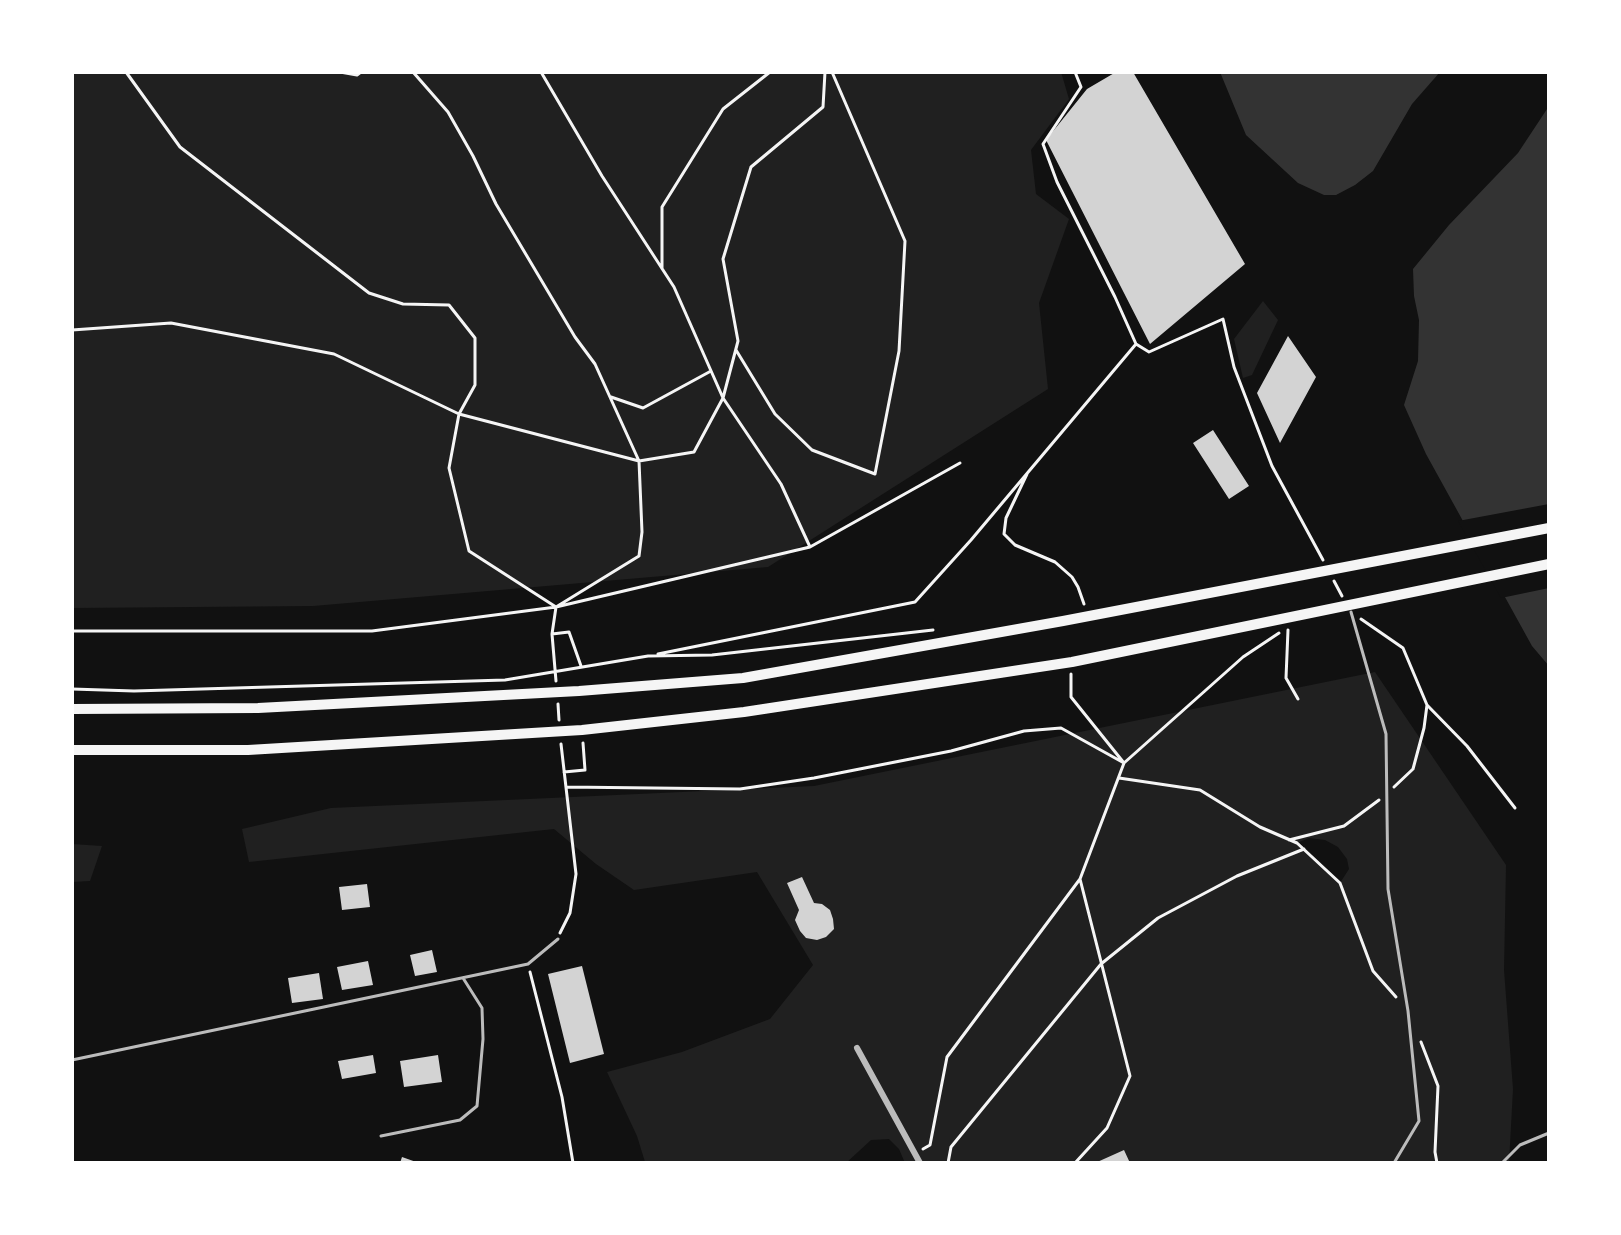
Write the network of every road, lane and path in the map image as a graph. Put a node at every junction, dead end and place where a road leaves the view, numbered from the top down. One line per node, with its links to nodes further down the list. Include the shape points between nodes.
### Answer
1 (126, 72): 17 (path, via 180,147 369,293 403,304 449,305 475,338 475,385)
2 (340, 72): 3 (path)
3 (361, 72)
4 (413, 72): 15 (path, via 448,112 496,204)
5 (541, 72): 10 (path)
6 (770, 72): 10 (path, via 723,109 662,207)
7 (825, 72): 13 (path, via 823,107 751,167 723,259)
8 (832, 72): 13 (path, via 905,241 899,351 875,474 812,450 775,414)
9 (1075, 72): 12 (path, via 1081,87 1043,144)
10 (662, 269): 14 (path)
11 (72, 330): 17 (path, via 171,323 334,354)
12 (1136, 344): 20 (path); 23 (path, via 1149,352 1223,319 1234,367 1272,466)
13 (736, 350): 16 (path)
14 (711, 371): 15 (path, via 643,408); 16 (path)
15 (611, 397): 18 (path)
16 (723, 398): 18 (path, via 694,452); 22 (path, via 781,484)
17 (459, 414): 18 (path); 26 (path, via 449,468 469,551)
18 (639, 461): 26 (path, via 639,556)
19 (960, 463): 22 (path)
20 (1031, 467): 27 (path, via 1006,518 1004,534 1072,577); 34 (path, via 915,602)
21 (1549, 528): 41 (main road, via 743,678 258,708)
22 (810, 547): 26 (path)
23 (1322, 559)
24 (1549, 564): 36 (main road)
25 (1329, 572): 28 (path)
26 (556, 607): 31 (path, via 372,631); 32 (path)
27 (1085, 608)
28 (1351, 612): 40 (path, via 1403,648); 49 (lane, via 1386,734)
29 (1289, 626): 39 (path, via 1286,678)
30 (943, 629): 34 (path, via 712,655)
31 (72, 631)
32 (552, 634): 33 (path); 37 (path, via 569,632)
33 (554, 654)
34 (648, 656): 37 (path)
35 (1243, 657): 45 (path)
36 (1072, 662): 42 (main road, via 744,712); 45 (path, via 1071,697)
37 (581, 666): 38 (path, via 505,680)
38 (72, 689)
39 (1298, 699)
40 (1427, 705): 49 (path, via 1413,769); 50 (path)
41 (72, 709)
42 (582, 730): 43 (main road, via 248,750); 46 (path, via 585,770)
43 (72, 750)
44 (562, 750): 46 (path)
45 (1124, 763): 47 (path); 48 (path, via 1061,728 740,789)
46 (564, 772): 48 (path)
47 (1119, 778): 51 (path, via 1200,790); 53 (path)
48 (566, 787): 54 (path, via 576,874 570,913)
49 (1387, 794): 51 (path, via 1344,826); 58 (lane, via 1388,889)
50 (1515, 808)
51 (1289, 840): 52 (path)
52 (1304, 849): 56 (path, via 1237,876 1158,918); 58 (path, via 1340,883 1373,971)
53 (1080, 879): 56 (path); 64 (path, via 947,1057 930,1145)
54 (558, 939): 55 (lane)
55 (528, 964): 57 (lane); 65 (path)
56 (1101, 964): 67 (path, via 951,1147); 68 (path, via 1130,1076 1107,1128)
57 (463, 978): 61 (lane); 63 (lane, via 482,1008 477,1106 460,1120)
58 (1408, 1011): 69 (lane, via 1419,1121)
59 (1418, 1036): 70 (path, via 1438,1086)
60 (857, 1048): 64 (street)
61 (72, 1060)
62 (1549, 1133): 71 (lane, via 1520,1145)
63 (381, 1136)
64 (916, 1154): 66 (street)
65 (573, 1163)
66 (920, 1163)
67 (948, 1163)
68 (1075, 1163)
69 (1394, 1163)
70 (1437, 1163)
71 (1502, 1163)

